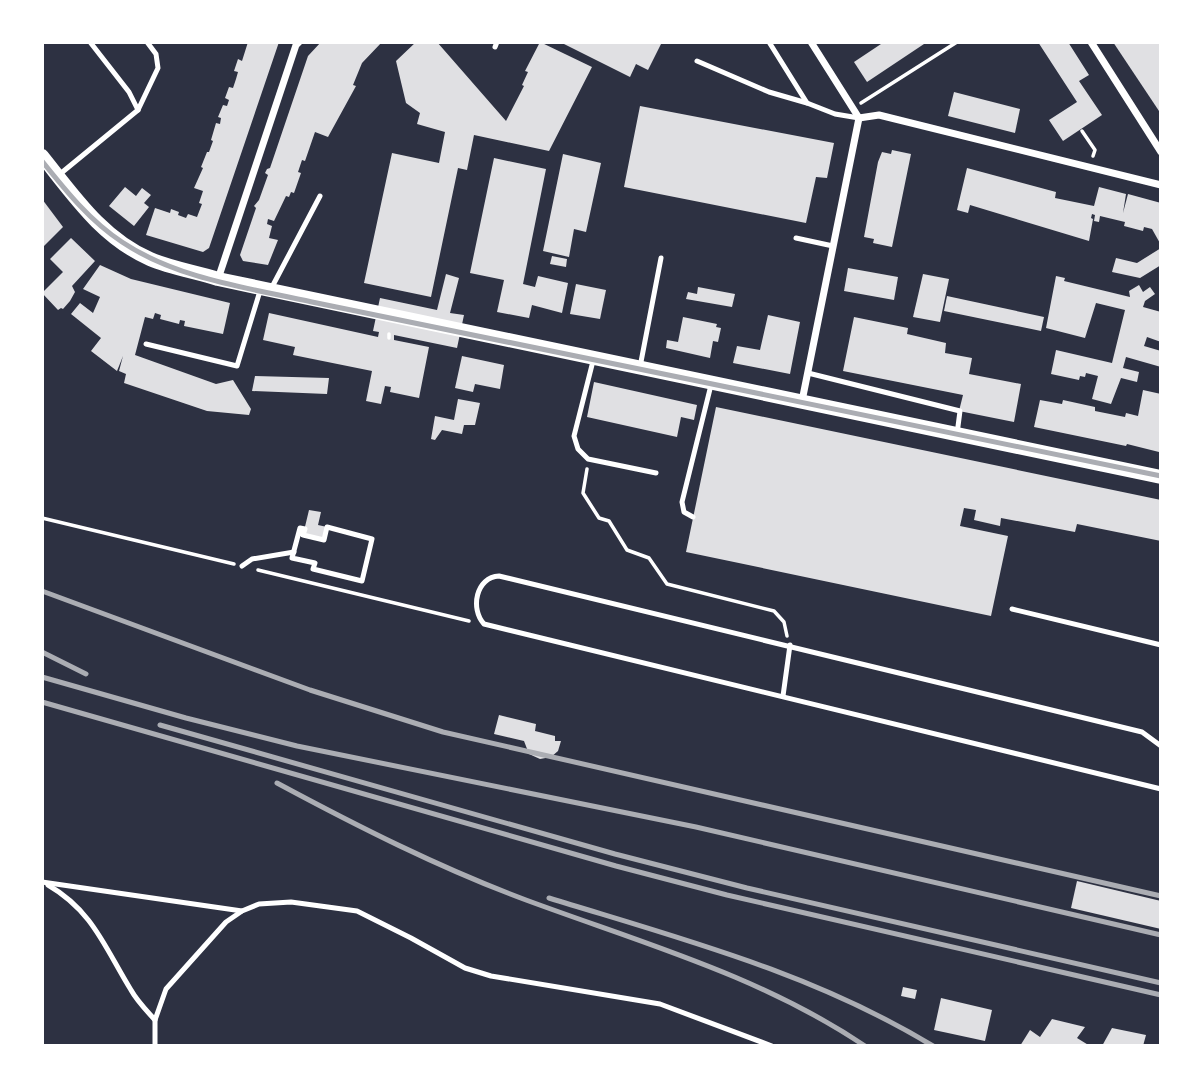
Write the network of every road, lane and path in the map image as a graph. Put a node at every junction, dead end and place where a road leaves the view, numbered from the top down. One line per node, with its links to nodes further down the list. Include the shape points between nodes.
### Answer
1 (90, 42): 11 (lane)
2 (147, 42): 11 (lane, via 159,68)
3 (299, 42): 23 (street)
4 (769, 42): 9 (lane)
5 (811, 42): 10 (street)
6 (957, 42): 10 (path)
7 (1091, 42): 14 (street)
8 (697, 61): 9 (lane)
9 (807, 103): 12 (lane)
10 (852, 108): 12 (street)
11 (138, 110): 17 (lane)
12 (859, 118): 16 (street, via 879,115); 21 (street)
13 (1082, 131): 16 (path, via 1095,150)
14 (1161, 152)
15 (42, 156): 17 (main road)
16 (1090, 167): 18 (street)
17 (58, 176): 23 (main road, via 106,232 128,248)
18 (1161, 185)
19 (320, 196): 24 (lane)
20 (796, 238): 21 (lane)
21 (833, 246): 28 (street)
22 (661, 258): 27 (lane)
23 (218, 278): 24 (main road)
24 (266, 289): 25 (lane, via 237,366); 26 (main road)
25 (146, 344)
26 (594, 358): 27 (main road); 32 (lane, via 574,436)
27 (640, 367): 29 (main road)
28 (808, 373): 30 (street); 31 (lane, via 960,411)
29 (712, 382): 30 (main road); 35 (lane, via 682,502 684,512)
30 (802, 401): 31 (main road)
31 (957, 434): 34 (main road)
32 (588, 459): 33 (lane); 41 (path, via 583,493 627,550 649,558 667,584 774,611 784,622)
33 (656, 473)
34 (1161, 477)
35 (693, 517)
36 (42, 518): 38 (path)
37 (293, 552): 37 (lane, via 300,528 305,529 303,535 324,540 327,527 372,539 362,581 313,569 315,563 292,558); 38 (lane, via 252,559)
38 (242, 566): 40 (path)
39 (1012, 608): 42 (lane)
40 (484, 624): 41 (lane, via 476,613 479,590 486,580 499,576); 43 (lane)
41 (789, 645): 43 (lane); 44 (lane, via 1142,732)
42 (1161, 645)
43 (783, 696): 45 (lane)
44 (1161, 746)
45 (1161, 789)
46 (42, 882): 47 (lane); 48 (lane, via 90,919 132,993)
47 (242, 911): 48 (lane, via 226,922 166,989); 50 (lane, via 259,904 291,902 356,911 465,968 660,1004)
48 (155, 1020): 49 (lane)
49 (155, 1046)
50 (772, 1046)

